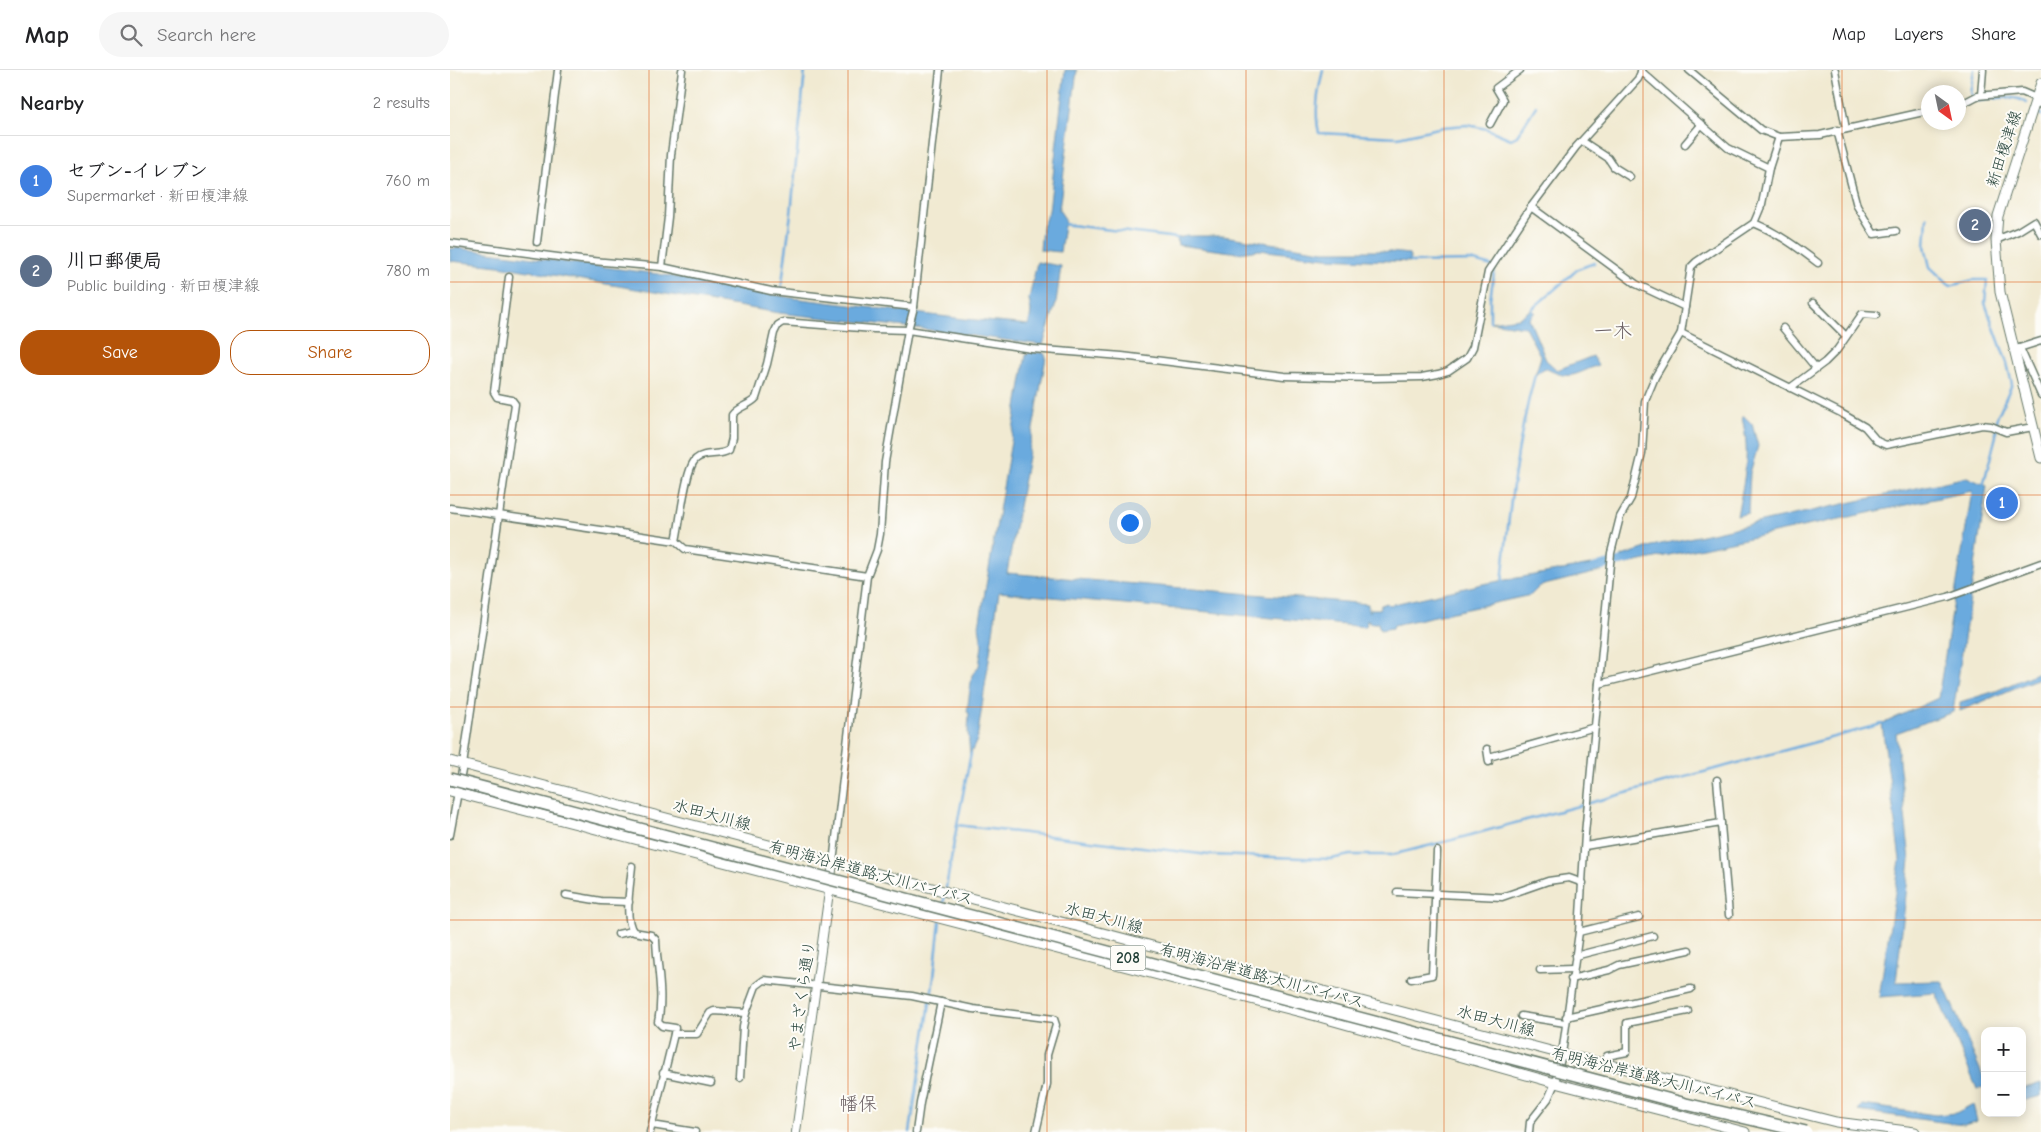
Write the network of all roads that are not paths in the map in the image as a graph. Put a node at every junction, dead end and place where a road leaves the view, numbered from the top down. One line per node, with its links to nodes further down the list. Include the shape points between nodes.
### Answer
1 (558, 70): 28 (street)
2 (682, 70): 31 (street)
3 (940, 70): 35 (street)
4 (1520, 70): 14 (street, via 1496,88 1502,100)
5 (1689, 70): 18 (street, via 1762,130)
6 (1835, 70): 16 (street)
7 (1983, 70): 10 (street)
8 (1642, 71): 15 (street); 19 (street, via 1638,80)
9 (2041, 83): 12 (main road, 新田榎津線)
10 (1976, 96): 11 (street); 12 (street, via 2022,92)
11 (1966, 102)
12 (2038, 102): 27 (main road, 新田榎津線, via 1998,216)
13 (1921, 113): 16 (street)
14 (1490, 124)
15 (1702, 124): 20 (street); 21 (street, via 1728,148)
16 (1846, 129): 17 (street)
17 (1837, 130): 18 (street); 25 (street, via 1860,212 1874,234)
18 (1779, 138): 21 (street)
19 (1582, 141): 22 (street); 23 (street)
20 (1684, 144)
21 (1769, 168): 24 (street, via 1762,204)
22 (1630, 177)
23 (1531, 207): 34 (street, via 1636,284); 38 (street, via 1488,272 1473,347 1467,358 1459,366 1438,374 1284,376 1122,356 1032,349)
24 (1754, 223): 30 (street, via 1779,235); 34 (street, via 1696,262 1690,272)
25 (1896, 231)
26 (2041, 234): 27 (street, via 2034,221)
27 (1996, 240): 42 (main road, 新田榎津線, via 2000,292)
28 (538, 242)
29 (450, 243): 31 (street)
30 (1818, 263)
31 (662, 267): 35 (street, via 770,291)
32 (509, 277): 50 (street, via 494,392 497,397 512,400 515,404)
33 (1813, 303): 40 (street)
34 (1685, 307): 39 (street)
35 (913, 309): 38 (street)
36 (1876, 315): 40 (street, via 1862,314)
37 (1784, 328): 43 (street)
38 (908, 329): 51 (street, via 786,322 778,325 756,398 732,415 729,450 701,456 691,465); 53 (street, via 885,462 880,534)
39 (1681, 333): 44 (street); 54 (street, via 1655,377 1645,402 1642,453 1631,498 1620,516 1611,553)
40 (1846, 336): 43 (street, via 1837,350)
41 (2041, 341): 42 (street)
42 (2017, 349): 45 (street); 46 (main road, 新田榎津線)
43 (1816, 368): 44 (street)
44 (1790, 388): 46 (street, via 1865,427 1877,441 1886,445 1982,425 2001,432)
45 (2041, 395)
46 (2033, 427): 47 (main road, 新田榎津線)
47 (2039, 439): 48 (main road, 新田榎津線)
48 (2041, 458)
49 (450, 508): 50 (street)
50 (499, 516): 51 (street); 58 (street)
51 (676, 541): 53 (street, via 686,549)
52 (2041, 562): 54 (street, via 1954,596)
53 (868, 576): 66 (street)
54 (1599, 684): 55 (street)
55 (1595, 727): 56 (street, via 1489,760); 64 (street)
56 (1487, 749)
57 (450, 761): 58 (main road, 水田大川線)
58 (463, 765): 61 (street); 66 (main road, 水田大川線)
59 (450, 780): 108 (highway, 有明海沿岸道路;大川バイパス / 208, bridge, via 1611,1090); 109 (highway, 有明海沿岸道路;大川バイパス / 208, bridge, via 1686,1104)
60 (1718, 780): 62 (street)
61 (454, 792): 63 (street); 69 (main road)
62 (1721, 823): 64 (street); 74 (street)
63 (450, 835)
64 (1585, 846): 68 (street)
65 (1437, 850): 71 (street)
66 (833, 863): 69 (street, やまざくら通り); 94 (main road, 水田大川線)
67 (632, 866): 73 (street)
68 (1583, 883): 71 (street, via 1569,878 1548,881 1502,898); 77 (street)
69 (830, 889): 86 (street, やまざくら通り); 99 (main road, via 1316,1016)
70 (1397, 892): 71 (street)
71 (1434, 894): 84 (street, via 1432,975)
72 (566, 895): 73 (street)
73 (629, 902): 76 (street)
74 (1729, 915)
75 (1639, 917): 77 (street)
76 (632, 930): 78 (street); 93 (street, via 651,935 656,940 661,995 658,1022 675,1028)
77 (1579, 932): 81 (street)
78 (618, 934)
79 (1653, 936): 81 (street)
80 (1689, 950): 85 (street, via 1619,965)
81 (1575, 956): 82 (street)
82 (1573, 969): 83 (street); 85 (street)
83 (1540, 970)
84 (1411, 979)
85 (1571, 980): 92 (street)
86 (817, 985): 88 (street); 90 (street, via 764,980 756,986); 103 (street, やまざくら通り)
87 (1692, 989): 92 (street)
88 (941, 1002): 104 (street); 105 (street, via 1054,1019)
89 (1688, 1011): 95 (street, via 1627,1023 1627,1052 1607,1056)
90 (746, 1012): 93 (street, via 714,1011 697,1034); 97 (street)
91 (1521, 1016): 92 (street)
92 (1566, 1020): 94 (street)
93 (674, 1034): 96 (street)
94 (1562, 1054): 95 (main road, 水田大川線); 99 (street)
95 (1603, 1063): 110 (main road, 水田大川線, via 1836,1122)
96 (663, 1073): 98 (street); 100 (street)
97 (740, 1078)
98 (711, 1082)
99 (1555, 1083): 106 (street, via 1548,1100 1530,1122); 107 (main road)
100 (652, 1125): 101 (street); 102 (street)
101 (650, 1132)
102 (695, 1132)
103 (796, 1132)
104 (916, 1132)
105 (1036, 1132)
106 (1529, 1132)
107 (1745, 1132)
108 (1785, 1132)
109 (1806, 1132)
110 (1915, 1132)

